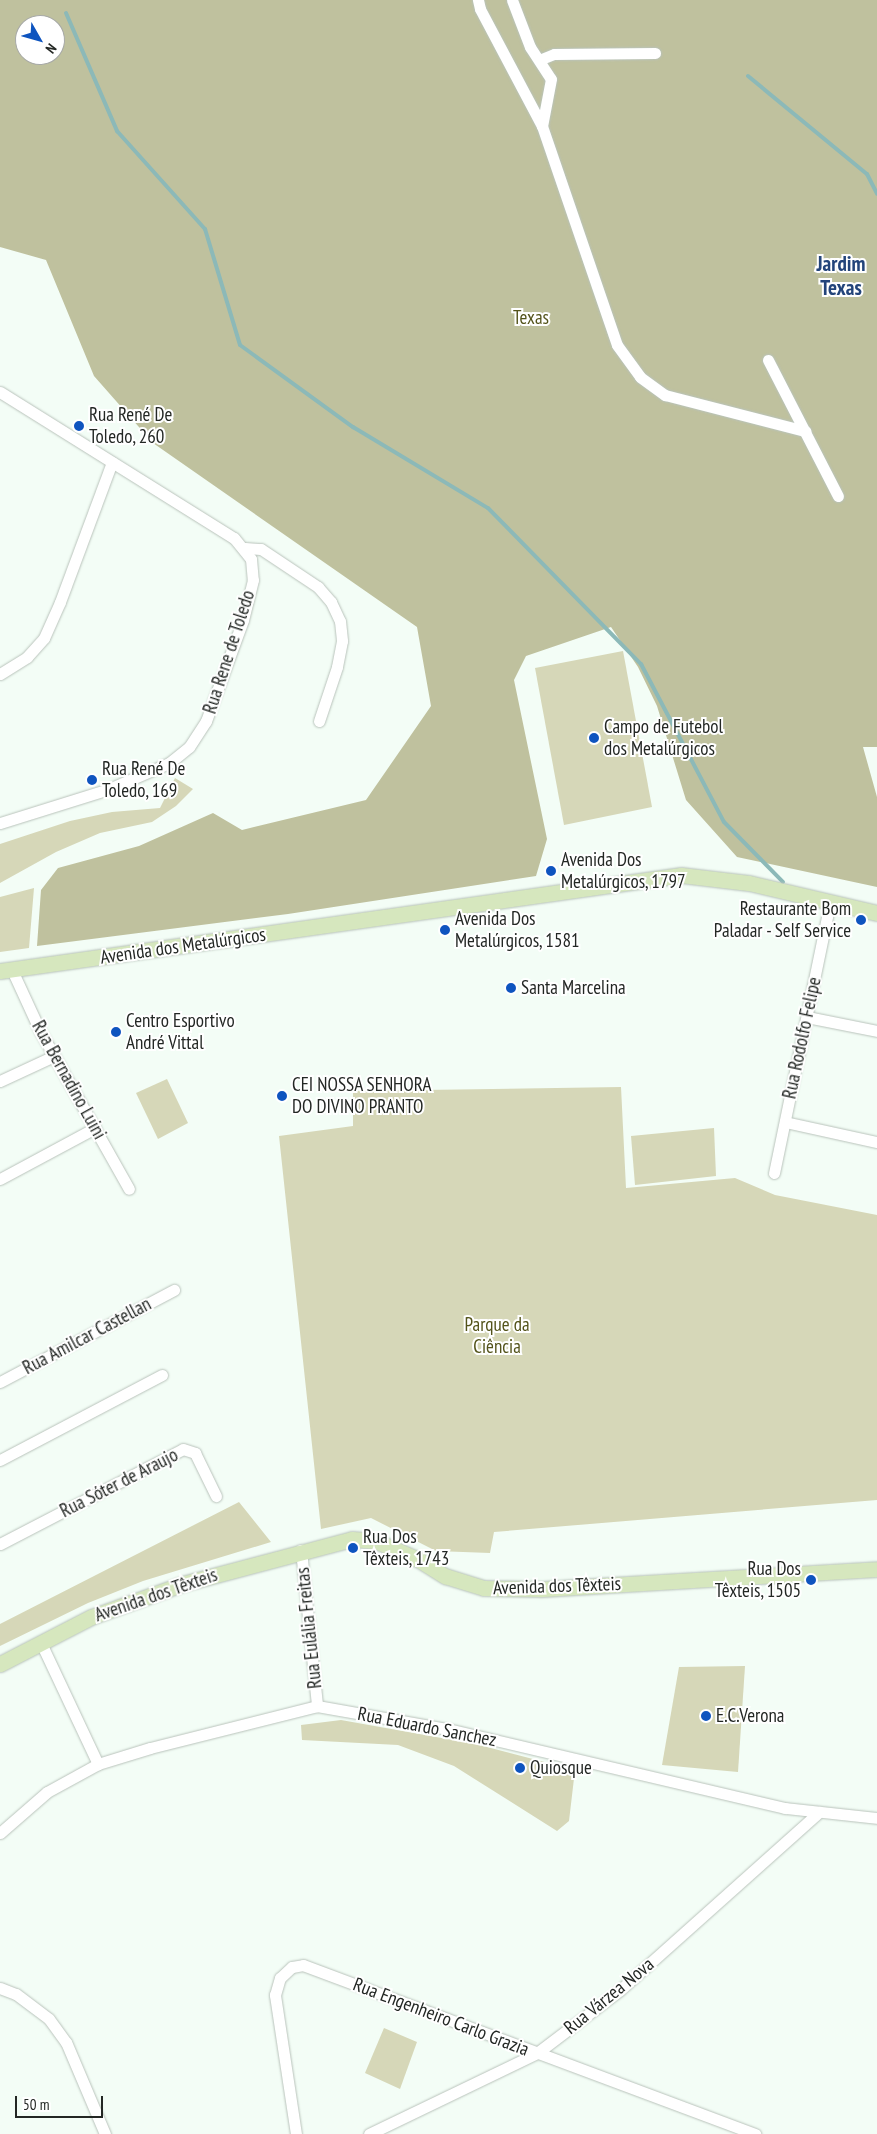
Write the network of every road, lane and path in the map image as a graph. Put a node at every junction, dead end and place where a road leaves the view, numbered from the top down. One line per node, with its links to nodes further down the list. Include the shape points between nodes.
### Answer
1 (478, 0): 5 (street)
2 (512, 0): 4 (street)
3 (655, 53): 4 (street, via 554,54)
4 (539, 60): 5 (street, via 551,79)
5 (542, 126): 8 (street, via 617,346 640,377 665,394)
6 (768, 360): 8 (street)
7 (0, 392): 9 (street)
8 (805, 431): 10 (street)
9 (112, 462): 11 (street); 12 (street, via 44,638 27,657)
10 (838, 496)
11 (245, 548): 13 (street, via 262,549 318,587 331,602 340,621 342,641 337,667); 14 (street, Rua Rene de Toledo, via 251,559 253,580 250,600 206,721 189,747 168,764 109,789)
12 (0, 674)
13 (319, 721)
14 (0, 823)
15 (830, 903): 16 (main road, Avenida dos Metalúrgicos); 17 (main road, Avenida dos Metalúrgicos, via 749,884 681,876); 18 (street, Rua Rodolfo Felipe)
16 (877, 913)
17 (6, 970): 20 (street, Rua Bernadino Luini)
18 (807, 1017): 19 (street); 22 (street, Rua Rodolfo Felipe)
19 (877, 1031)
20 (54, 1056): 21 (street); 23 (street, Rua Bernadino Luini)
21 (0, 1081)
22 (785, 1122): 24 (street); 25 (street, Rua Rodolfo Felipe)
23 (95, 1128): 26 (street); 27 (street, Rua Bernadino Luini)
24 (877, 1142)
25 (774, 1174)
26 (0, 1179)
27 (129, 1189)
28 (174, 1290): 30 (street, Rua Amilcar Castellan)
29 (162, 1374): 31 (street)
30 (0, 1382)
31 (0, 1460)
32 (216, 1496): 33 (street, Rua Sóter de Araujo, via 195,1453 183,1449)
33 (0, 1544)
34 (301, 1550): 35 (main road, Avenida dos Têxteis, via 352,1539 376,1542 419,1560 445,1576 484,1588 542,1589); 36 (main road, Avenida dos Têxteis, via 182,1584 91,1617); 38 (street, Rua Eulália Freitas)
35 (877, 1569)
36 (41, 1644): 37 (main road, Avenida dos Têxteis); 39 (street)
37 (0, 1664)
38 (317, 1706): 39 (street, Rua Eduardo Sanchez); 40 (street, Rua Eduardo Sanchez, via 448,1729 736,1798)
39 (98, 1764): 42 (street, Rua Eduardo Sanchez, via 47,1792)
40 (819, 1812): 41 (street, Rua Eduardo Sanchez); 44 (street, Rua Várzea Nova, via 620,1990)
41 (877, 1818)
42 (0, 1833)
43 (0, 1988): 45 (street, via 35,2007 55,2027 81,2074)
44 (536, 2054): 46 (street, Rua Engenheiro Carlo Grazia, via 303,1965 292,1967 280,1978 275,1995); 47 (street, Rua Várzea Nova); 48 (street, Rua Engenheiro Carlo Grazia)
45 (105, 2134)
46 (296, 2134)
47 (369, 2134)
48 (755, 2134)

